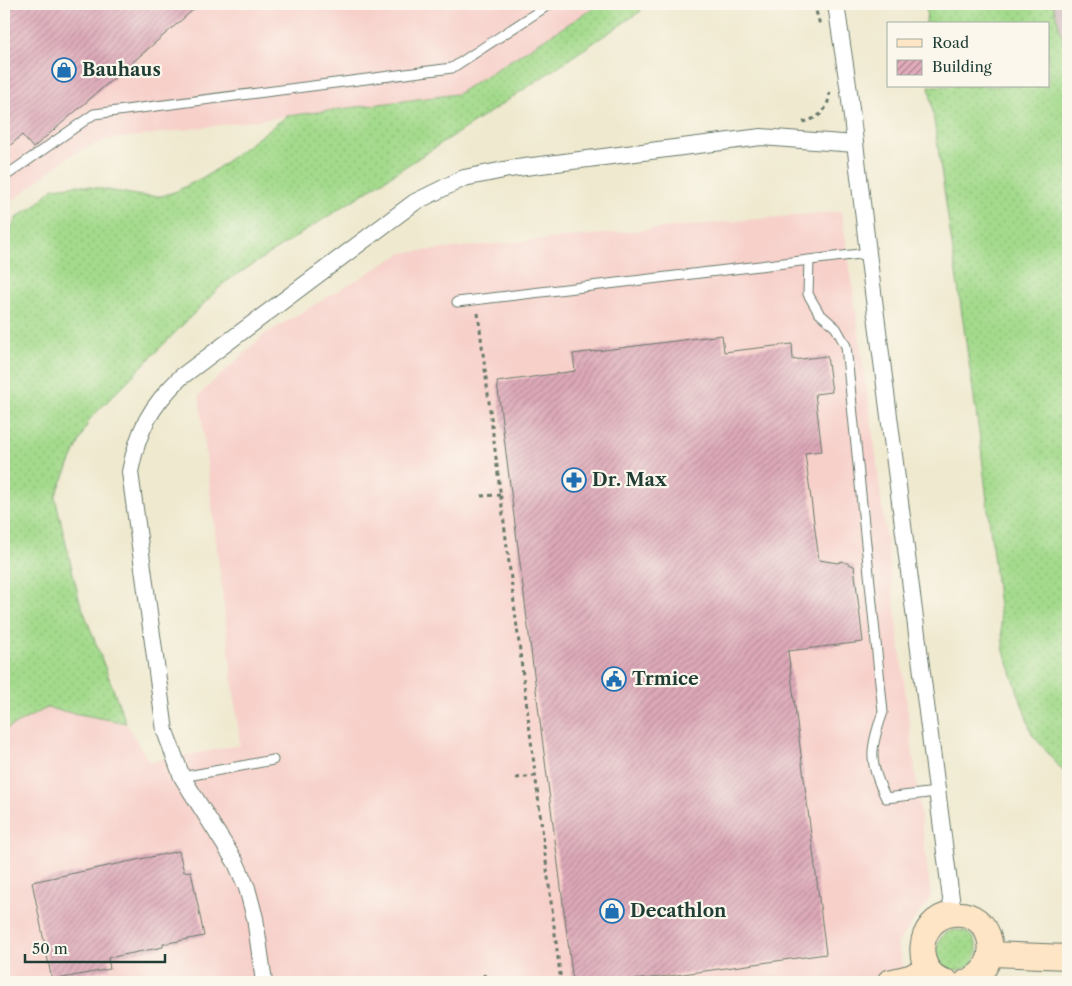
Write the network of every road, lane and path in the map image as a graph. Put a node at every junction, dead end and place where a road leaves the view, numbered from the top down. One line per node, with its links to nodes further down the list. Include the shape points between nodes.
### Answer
1 (550, 4): 8 (lane, via 452,68 94,114)
2 (814, 4): 4 (path)
3 (836, 4): 7 (street)
4 (821, 33)
5 (829, 80): 6 (path, via 829,99 823,113)
6 (799, 122)
7 (855, 144): 9 (street); 17 (street, via 761,137 509,169 464,178 415,202 181,377 156,403 144,423 130,472 165,731)
8 (4, 177)
9 (868, 253): 10 (lane); 19 (street)
10 (809, 260): 11 (lane); 19 (lane, via 808,294 819,313 836,328 846,346 883,712 872,744 876,778 886,798)
11 (476, 299): 12 (lane); 13 (path)
12 (457, 302)
13 (500, 495): 14 (path); 16 (path)
14 (481, 496)
15 (273, 760): 17 (lane)
16 (535, 776): 18 (path); 27 (path)
17 (182, 777): 25 (street, via 236,863 246,888 255,918)
18 (516, 778)
19 (936, 792): 20 (street)
20 (953, 914): 21 (main road, via 969,917 982,926 988,935); 23 (main road, via 936,921 925,934 922,957)
21 (991, 954): 22 (main road); 30 (main road, via 982,972)
22 (1068, 957)
23 (927, 968): 28 (main road, via 910,977); 29 (main road, via 934,976)
24 (484, 974): 26 (path)
25 (264, 982)
26 (485, 982)
27 (561, 982)
28 (888, 982)
29 (947, 982)
30 (966, 982)

